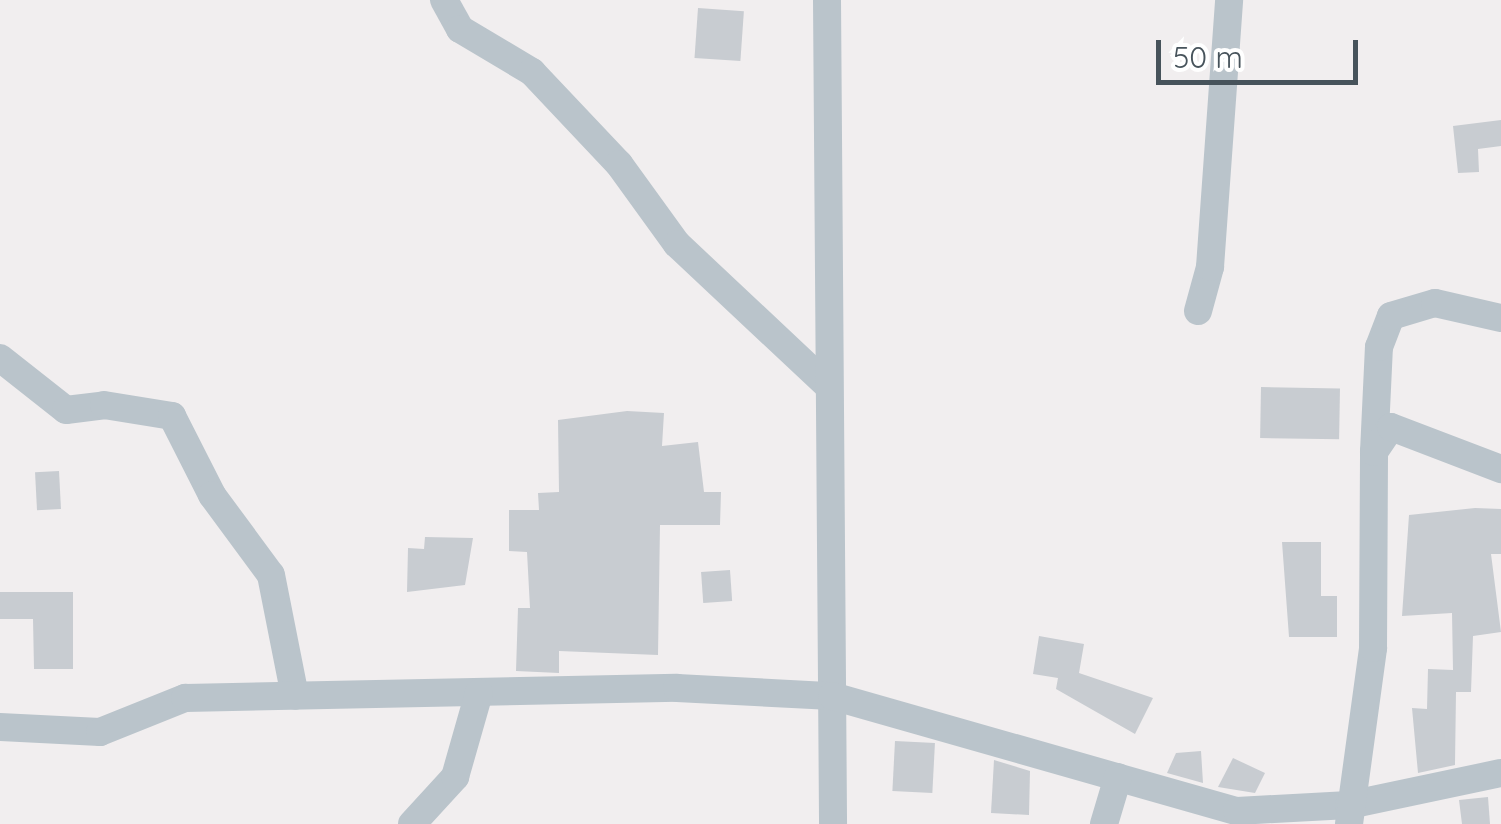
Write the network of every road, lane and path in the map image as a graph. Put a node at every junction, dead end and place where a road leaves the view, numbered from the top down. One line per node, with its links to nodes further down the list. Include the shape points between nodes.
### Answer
1 (444, 0): 7 (street, via 460,29 532,72 619,164 677,244)
2 (827, 0): 7 (street)
3 (1229, 0): 4 (street, via 1210,267)
4 (1198, 311)
5 (1501, 318): 8 (street, via 1435,303 1391,316 1379,348)
6 (0, 358): 11 (street, via 66,410 104,405 172,416 212,496 271,575)
7 (826, 384): 12 (street)
8 (1374, 452): 9 (street, via 1391,427); 16 (street, via 1374,648)
9 (1501, 469)
10 (479, 693): 11 (street); 12 (street); 17 (street, via 456,777)
11 (295, 696): 13 (street, via 185,698 100,732)
12 (832, 696): 15 (street); 18 (street)
13 (0, 727)
14 (1501, 773): 16 (street)
15 (1118, 777): 16 (street, via 1237,811); 19 (street)
16 (1349, 814)
17 (412, 824)
18 (833, 824)
19 (1104, 824)

